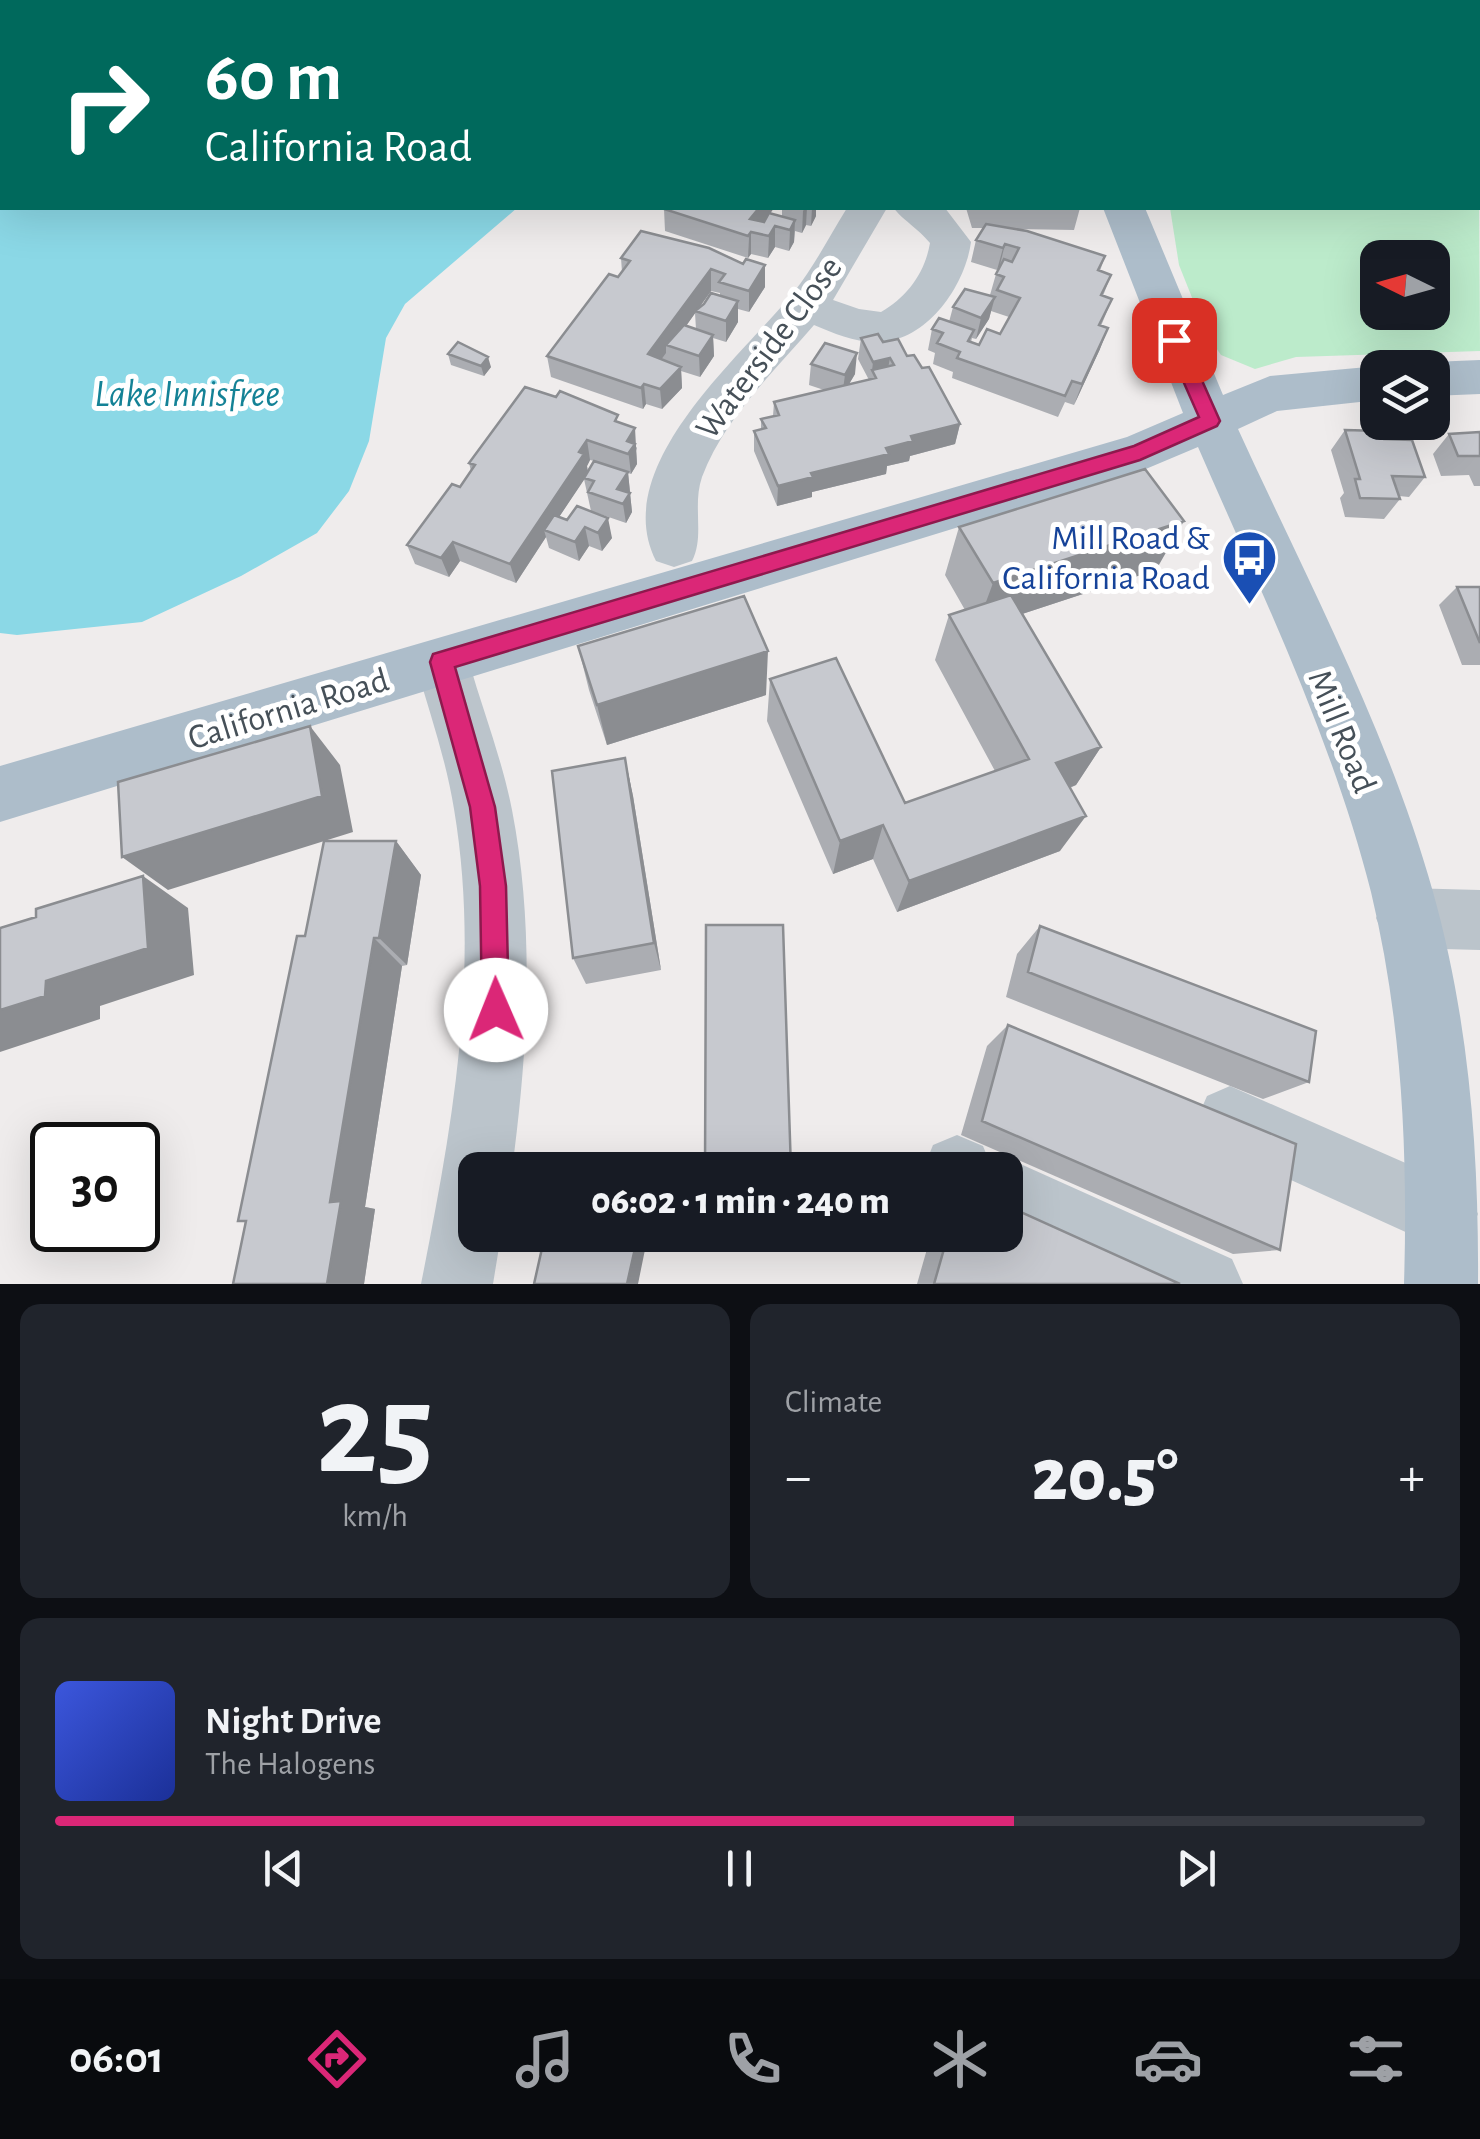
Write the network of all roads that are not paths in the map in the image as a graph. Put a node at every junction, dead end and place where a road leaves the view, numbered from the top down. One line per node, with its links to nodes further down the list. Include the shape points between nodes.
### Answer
1 (866, 210): 4 (street, Waterside Close)
2 (919, 210): 4 (street, via 951,242 950,261 926,298 898,322 881,328)
3 (1125, 210): 8 (main road, Mill Road)
4 (806, 306): 9 (street, Waterside Close, via 696,442 674,492 668,528)
5 (1480, 377): 6 (main road)
6 (1450, 378)
7 (1360, 385): 8 (main road, California Road, via 1270,394)
8 (1210, 421): 10 (main road, California Road, via 1140,452); 12 (main road, Mill Road, via 1340,719 1386,838)
9 (674, 548)
10 (442, 662): 11 (main road, California Road); 15 (street, via 482,807 493,886 496,1010)
11 (0, 794)
12 (1406, 918): 13 (street); 17 (main road, Mill Road, via 1434,1064)
13 (1480, 920)
14 (1172, 1095): 17 (street)
15 (481, 1152)
16 (1023, 1199): 20 (street)
17 (1443, 1214): 21 (main road, Mill Road)
18 (463, 1252): 19 (street)
19 (457, 1284)
20 (1207, 1284)
21 (1441, 1284)

